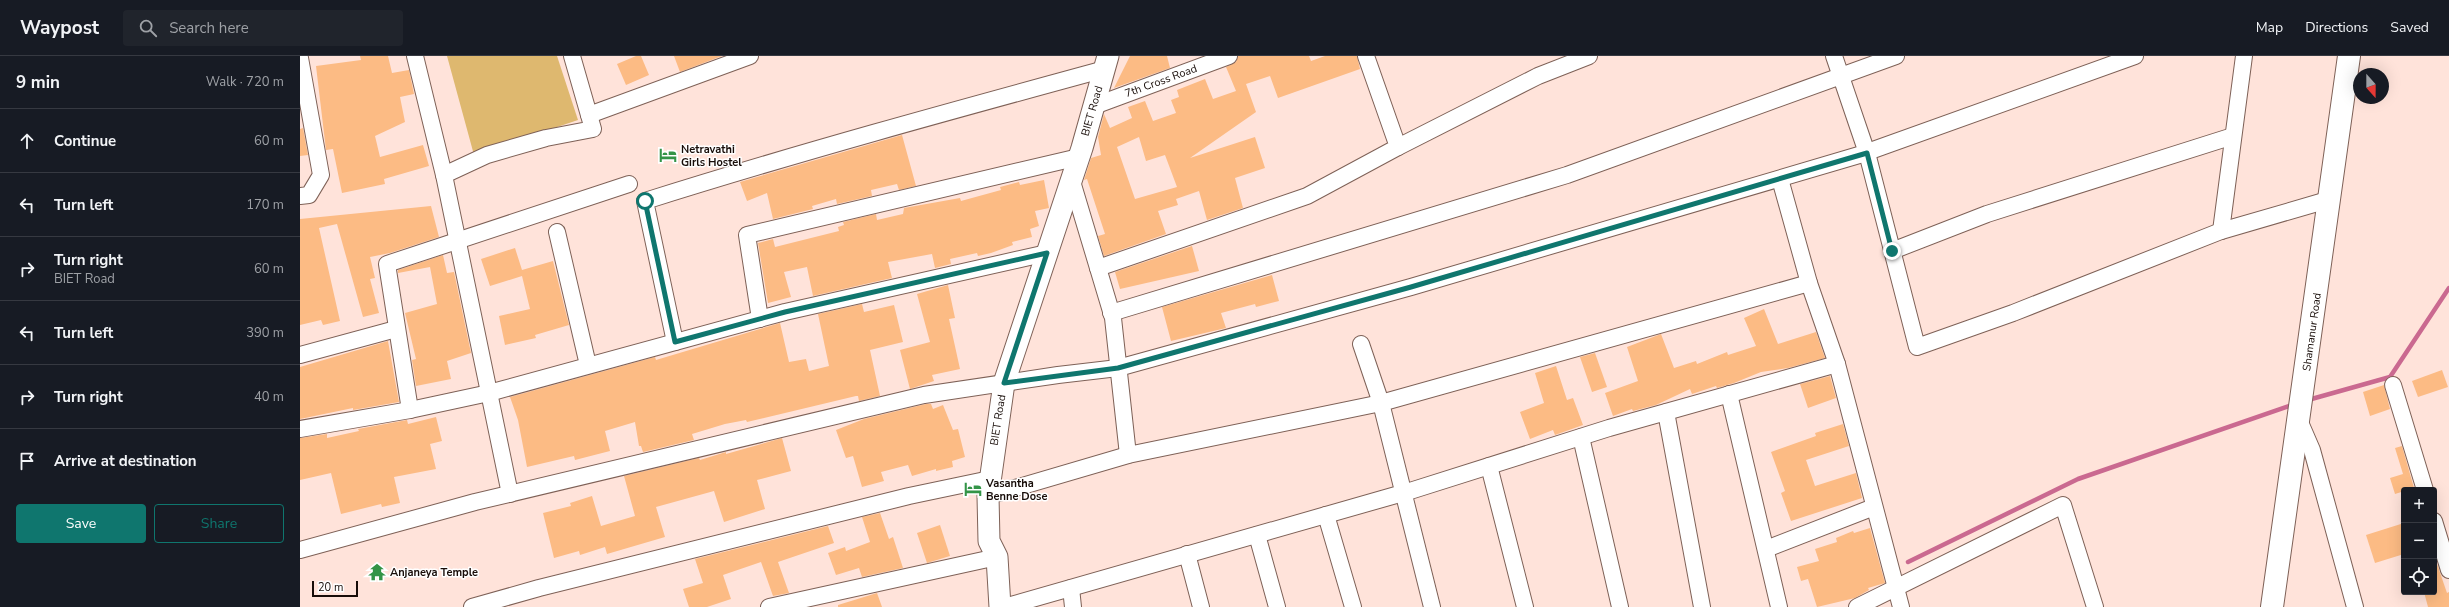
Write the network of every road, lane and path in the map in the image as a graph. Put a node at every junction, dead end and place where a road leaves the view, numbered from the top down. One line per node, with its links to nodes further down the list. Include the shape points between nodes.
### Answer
1 (415, 56): 22 (street)
2 (572, 56): 16 (street)
3 (750, 56): 16 (street)
4 (1229, 56): 15 (street, 7th Cross Road)
5 (1366, 56): 19 (street)
6 (1589, 56): 19 (street, via 1538,76)
7 (1834, 56): 14 (street)
8 (1896, 56): 14 (street)
9 (2135, 56): 20 (street)
10 (2244, 56): 18 (street)
11 (2349, 56): 27 (main road, Shamanur Road)
12 (300, 58): 17 (street)
13 (1106, 62): 15 (street, BIET Road); 38 (street, via 645,201)
14 (1841, 76): 20 (street); 35 (street, via 1567,175)
15 (1094, 106): 21 (street, BIET Road)
16 (589, 115): 22 (street, via 593,129 546,138 487,155)
17 (305, 118): 26 (street, via 321,175 309,195)
18 (2233, 136): 28 (street); 31 (street, via 1988,214)
19 (1398, 147): 33 (street, via 1307,196)
20 (1867, 153): 24 (street); 31 (street)
21 (1079, 157): 23 (street, BIET Road); 36 (street, via 747,235)
22 (444, 175): 30 (street)
23 (1071, 178): 32 (street, BIET Road); 33 (street)
24 (1780, 179): 34 (street); 43 (street, via 1411,287)
25 (629, 184): 30 (street)
26 (300, 196)
27 (2331, 199): 28 (street); 49 (main road, Shamanur Road)
28 (2221, 231): 31 (street, via 2013,313 1917,347)
29 (557, 232): 42 (street)
30 (458, 240): 37 (street, via 387,264); 46 (street)
31 (1892, 251)
32 (1047, 253): 36 (street); 44 (street, BIET Road)
33 (1098, 268): 35 (street)
34 (1809, 283): 41 (street); 48 (street)
35 (1111, 313): 43 (street)
36 (760, 319): 38 (street)
37 (396, 329): 40 (street); 50 (street)
38 (675, 342): 42 (street)
39 (1360, 344): 48 (street)
40 (300, 355)
41 (1837, 364): 47 (street); 60 (street)
42 (588, 365): 46 (street)
43 (1118, 368): 44 (street); 54 (street)
44 (1004, 383): 57 (street, BIET Road); 59 (street, via 924,395)
45 (2392, 385): 56 (street)
46 (488, 393): 50 (street); 59 (street)
47 (1729, 394): 51 (street); 64 (street)
48 (1381, 402): 54 (street); 58 (street)
49 (2301, 409): 87 (main road, Shamanur Road); 88 (street)
50 (410, 410): 52 (street)
51 (1666, 412): 53 (street); 82 (street)
52 (300, 429)
53 (1581, 437): 55 (street); 81 (street)
54 (1128, 455): 57 (street)
55 (1489, 466): 58 (street); 80 (street)
56 (2423, 487)
57 (989, 488): 67 (street, BIET Road, via 989,541); 71 (street, via 902,497)
58 (1403, 493): 61 (street); 79 (street)
59 (510, 494): 65 (street)
60 (1874, 507): 64 (street); 69 (street)
61 (1326, 515): 63 (street); 78 (street)
62 (2435, 523): 68 (street)
63 (1257, 535): 66 (street); 77 (street)
64 (1766, 549): 83 (street)
65 (300, 550)
66 (1187, 554): 70 (street); 76 (street)
67 (997, 557): 72 (street); 73 (street, BIET Road)
68 (2449, 570)
69 (1896, 587): 84 (street); 85 (street); 86 (street, via 2063,505)
70 (1071, 588): 74 (street); 75 (street)
71 (472, 607)
72 (769, 607)
73 (1000, 607)
74 (1004, 607)
75 (1073, 607)
76 (1201, 607)
77 (1277, 607)
78 (1353, 607)
79 (1432, 607)
80 (1525, 607)
81 (1620, 607)
82 (1702, 607)
83 (1779, 607)
84 (1857, 607)
85 (1901, 607)
86 (2095, 607)
87 (2272, 607)
88 (2355, 607)

